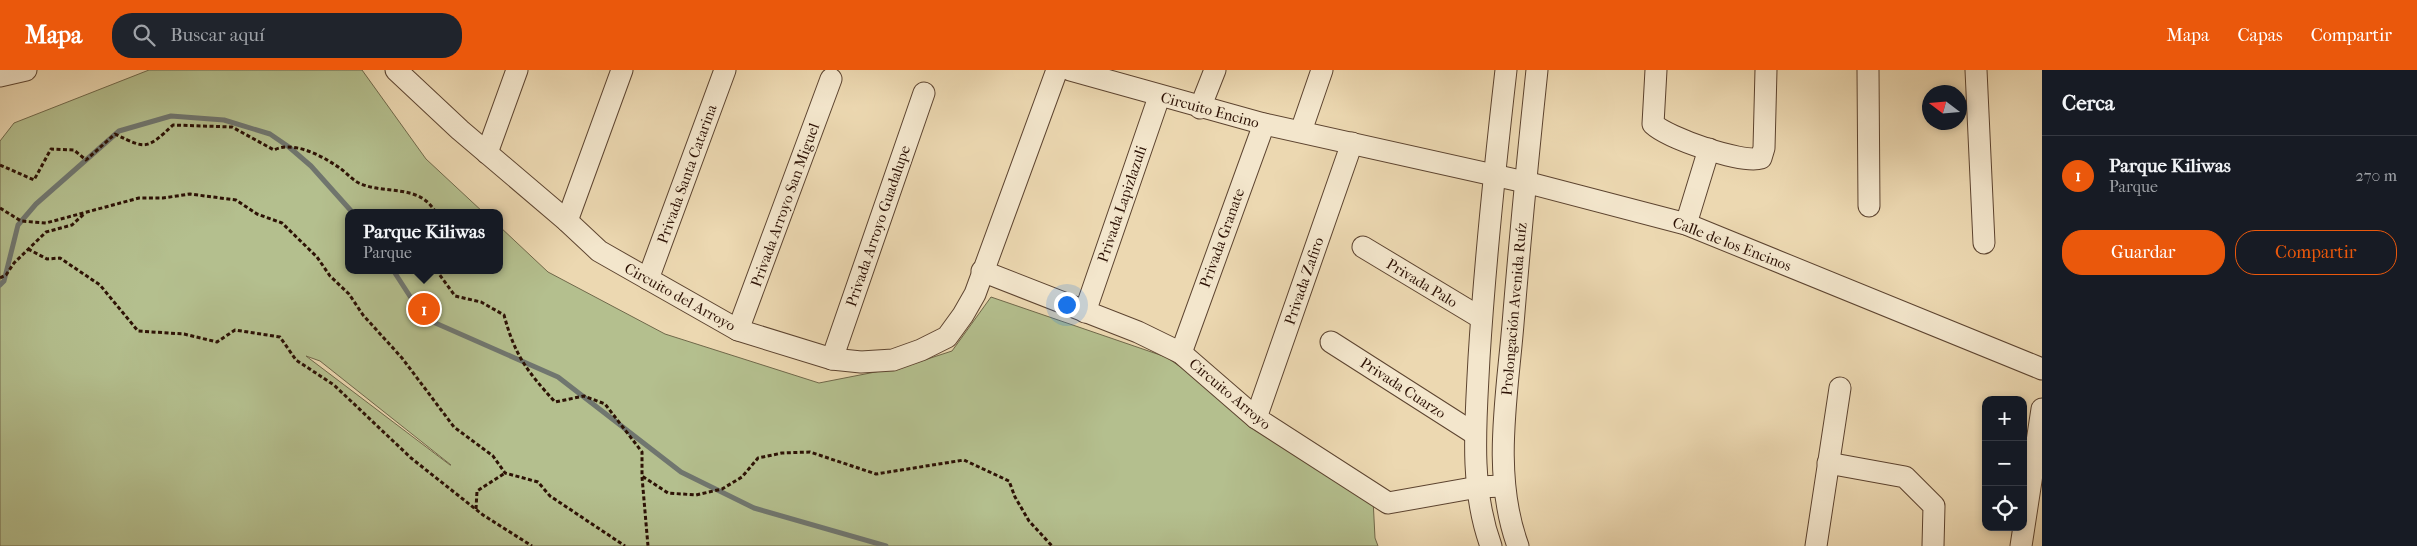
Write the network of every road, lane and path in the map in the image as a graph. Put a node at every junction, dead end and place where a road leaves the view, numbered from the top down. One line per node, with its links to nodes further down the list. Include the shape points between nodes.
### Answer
1 (26, 70): 16 (street)
2 (517, 70): 25 (street)
3 (622, 70): 33 (street)
4 (725, 70): 41 (street, Privada Santa Catarina)
5 (1057, 70): 38 (street, Circuito del Arroyo)
6 (1070, 70): 19 (street, Circuito Encino)
7 (1215, 70): 20 (street)
8 (1322, 70): 22 (street)
9 (1506, 70): 27 (street, Prolongación Avenida Ruíz)
10 (1537, 70): 28 (street, Prolongación Avenida Ruíz)
11 (1656, 70): 24 (street, via 1654,124 1661,132)
12 (1766, 70): 24 (street, via 1761,158 1751,161)
13 (1868, 70): 29 (street)
14 (1976, 70): 35 (street)
15 (404, 73): 25 (street, Circuito del Arroyo)
16 (0, 76)
17 (831, 79): 44 (street, Privada Arroyo San Miguel)
18 (924, 93): 47 (street, Privada Arroyo Guadalupe)
19 (1159, 97): 20 (street, Circuito Encino); 42 (street, Privada Lapizlazuli)
20 (1200, 108): 21 (street, Circuito Encino)
21 (1264, 124): 22 (street, Circuito Encino); 46 (street, Privada Granate)
22 (1301, 132): 23 (street, Circuito Encino)
23 (1352, 143): 27 (street, Calle de los Encinos); 51 (street, Privada Zafiro)
24 (1709, 149): 34 (street)
25 (487, 153): 33 (street, Circuito del Arroyo)
26 (0, 165): 31 (path, via 34,180 51,149 74,150 86,160 115,134 138,146 152,144 173,125 232,127 274,150 283,146 310,152 335,164 357,182 406,190 431,204)
27 (1494, 175): 28 (street, Calle de los Encinos); 43 (street, Prolongación Avenida Ruíz)
28 (1525, 182): 34 (street, Calle de los Encinos); 56 (street, Prolongación Avenida Ruíz, via 1503,435)
29 (1869, 206)
30 (0, 208): 32 (path, via 21,222 46,223)
31 (434, 209)
32 (85, 212): 37 (path, via 72,225 46,232); 54 (path, via 139,198 190,194 236,200 257,214 282,222 317,257 362,315 402,358 454,427 493,456)
33 (567, 221): 41 (street, Circuito del Arroyo, via 600,251)
34 (1686, 224): 48 (street, Calle de los Encinos)
35 (1984, 243)
36 (1363, 247): 43 (street, Privada Palo)
37 (28, 249): 40 (path); 58 (path, via 47,259 60,258 100,285 138,331 184,334 217,342 235,330 280,337 296,360 334,385 411,458)
38 (982, 271): 42 (street, Circuito Arroyo); 47 (street, Circuito del Arroyo, via 967,308 947,337 893,360 861,362)
39 (439, 274): 55 (path, via 455,296 481,302 504,315 516,350 530,373 555,402 584,396 604,404 642,452)
40 (0, 278)
41 (648, 279): 44 (street, Circuito del Arroyo)
42 (1085, 312): 46 (street, Circuito Arroyo)
43 (1481, 318): 52 (street, Prolongación Avenida Ruíz)
44 (738, 330): 47 (street, Circuito del Arroyo)
45 (1331, 342): 52 (street, Privada Cuarzo)
46 (1181, 353): 51 (street, Circuito Arroyo)
47 (832, 359)
48 (2042, 369)
49 (1840, 388): 53 (street)
50 (2042, 409): 67 (street)
51 (1256, 418): 57 (street, Circuito Arroyo, via 1388,503)
52 (1475, 434): 57 (street, Prolongación Avenida Ruíz)
53 (1828, 463): 65 (street); 66 (street, via 1905,477 1934,506)
54 (505, 472): 58 (path, via 477,491); 60 (path, via 538,482 550,496)
55 (642, 476): 61 (path); 62 (path, via 668,493 696,495 722,489 742,477 758,458 782,453 810,452 876,474 964,460 1009,481 1029,521)
56 (1503, 486): 57 (street, Circuito Arroyo); 64 (street, Prolongación Avenida Ruíz)
57 (1478, 487): 63 (street, Prolongación Avenida Ruíz)
58 (476, 509): 59 (path)
59 (532, 546)
60 (625, 546)
61 (648, 546)
62 (1052, 546)
63 (1491, 546)
64 (1518, 546)
65 (1816, 546)
66 (1933, 546)
67 (2021, 546)

